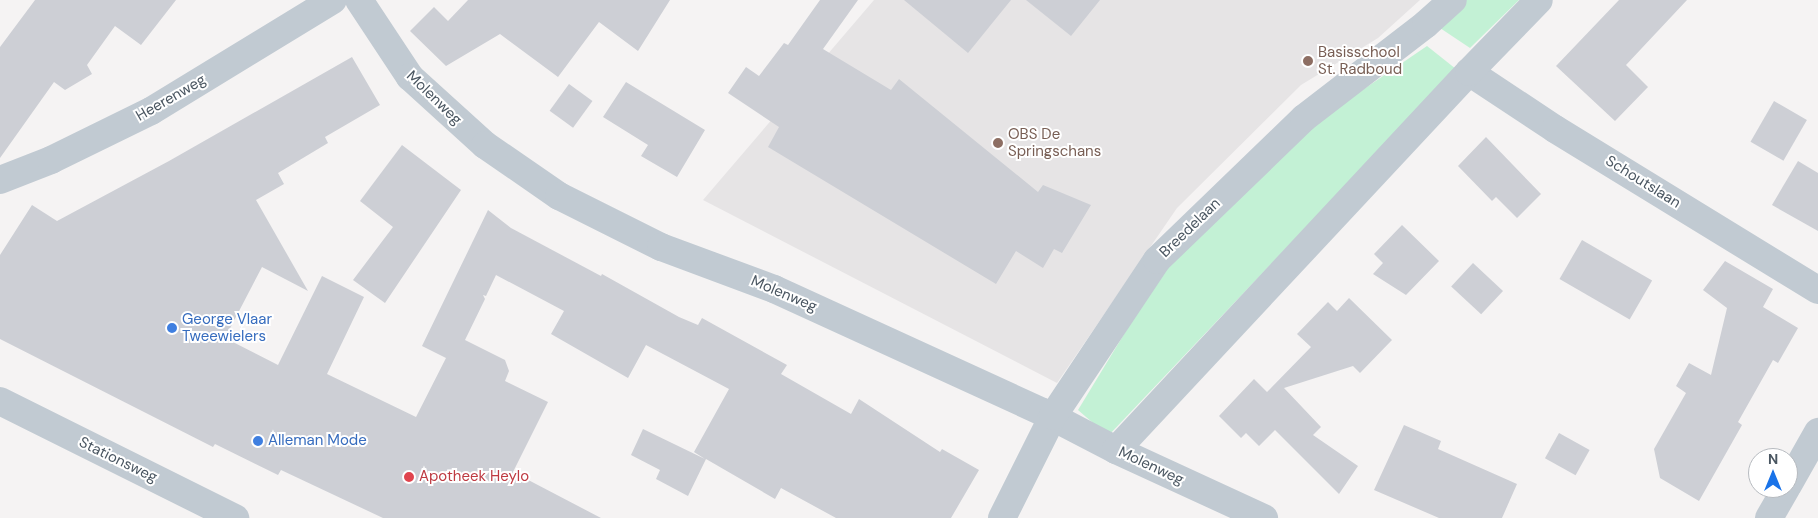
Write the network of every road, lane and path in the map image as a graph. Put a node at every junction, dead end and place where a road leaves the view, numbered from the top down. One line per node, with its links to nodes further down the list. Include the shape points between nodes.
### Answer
1 (333, 0): 6 (street, Heerenweg, via 151,111 51,160)
2 (359, 0): 9 (street, Molenweg, via 410,77 485,145 559,196 661,247 774,289)
3 (1453, 0): 9 (street, Breedelaan, via 1304,118 1157,260)
4 (1539, 0): 5 (street)
5 (1469, 72): 7 (street, Schoutslaan, via 1555,129); 11 (street)
6 (0, 180)
7 (1818, 290)
8 (0, 401): 14 (street, Stationsweg)
9 (1053, 416): 11 (street, Molenweg); 15 (street, Breedelaan)
10 (1818, 432): 12 (street)
11 (1116, 450): 16 (street, Molenweg)
12 (1798, 467)
13 (1780, 498): 17 (street)
14 (236, 518)
15 (1002, 518)
16 (1264, 518)
17 (1769, 518)

